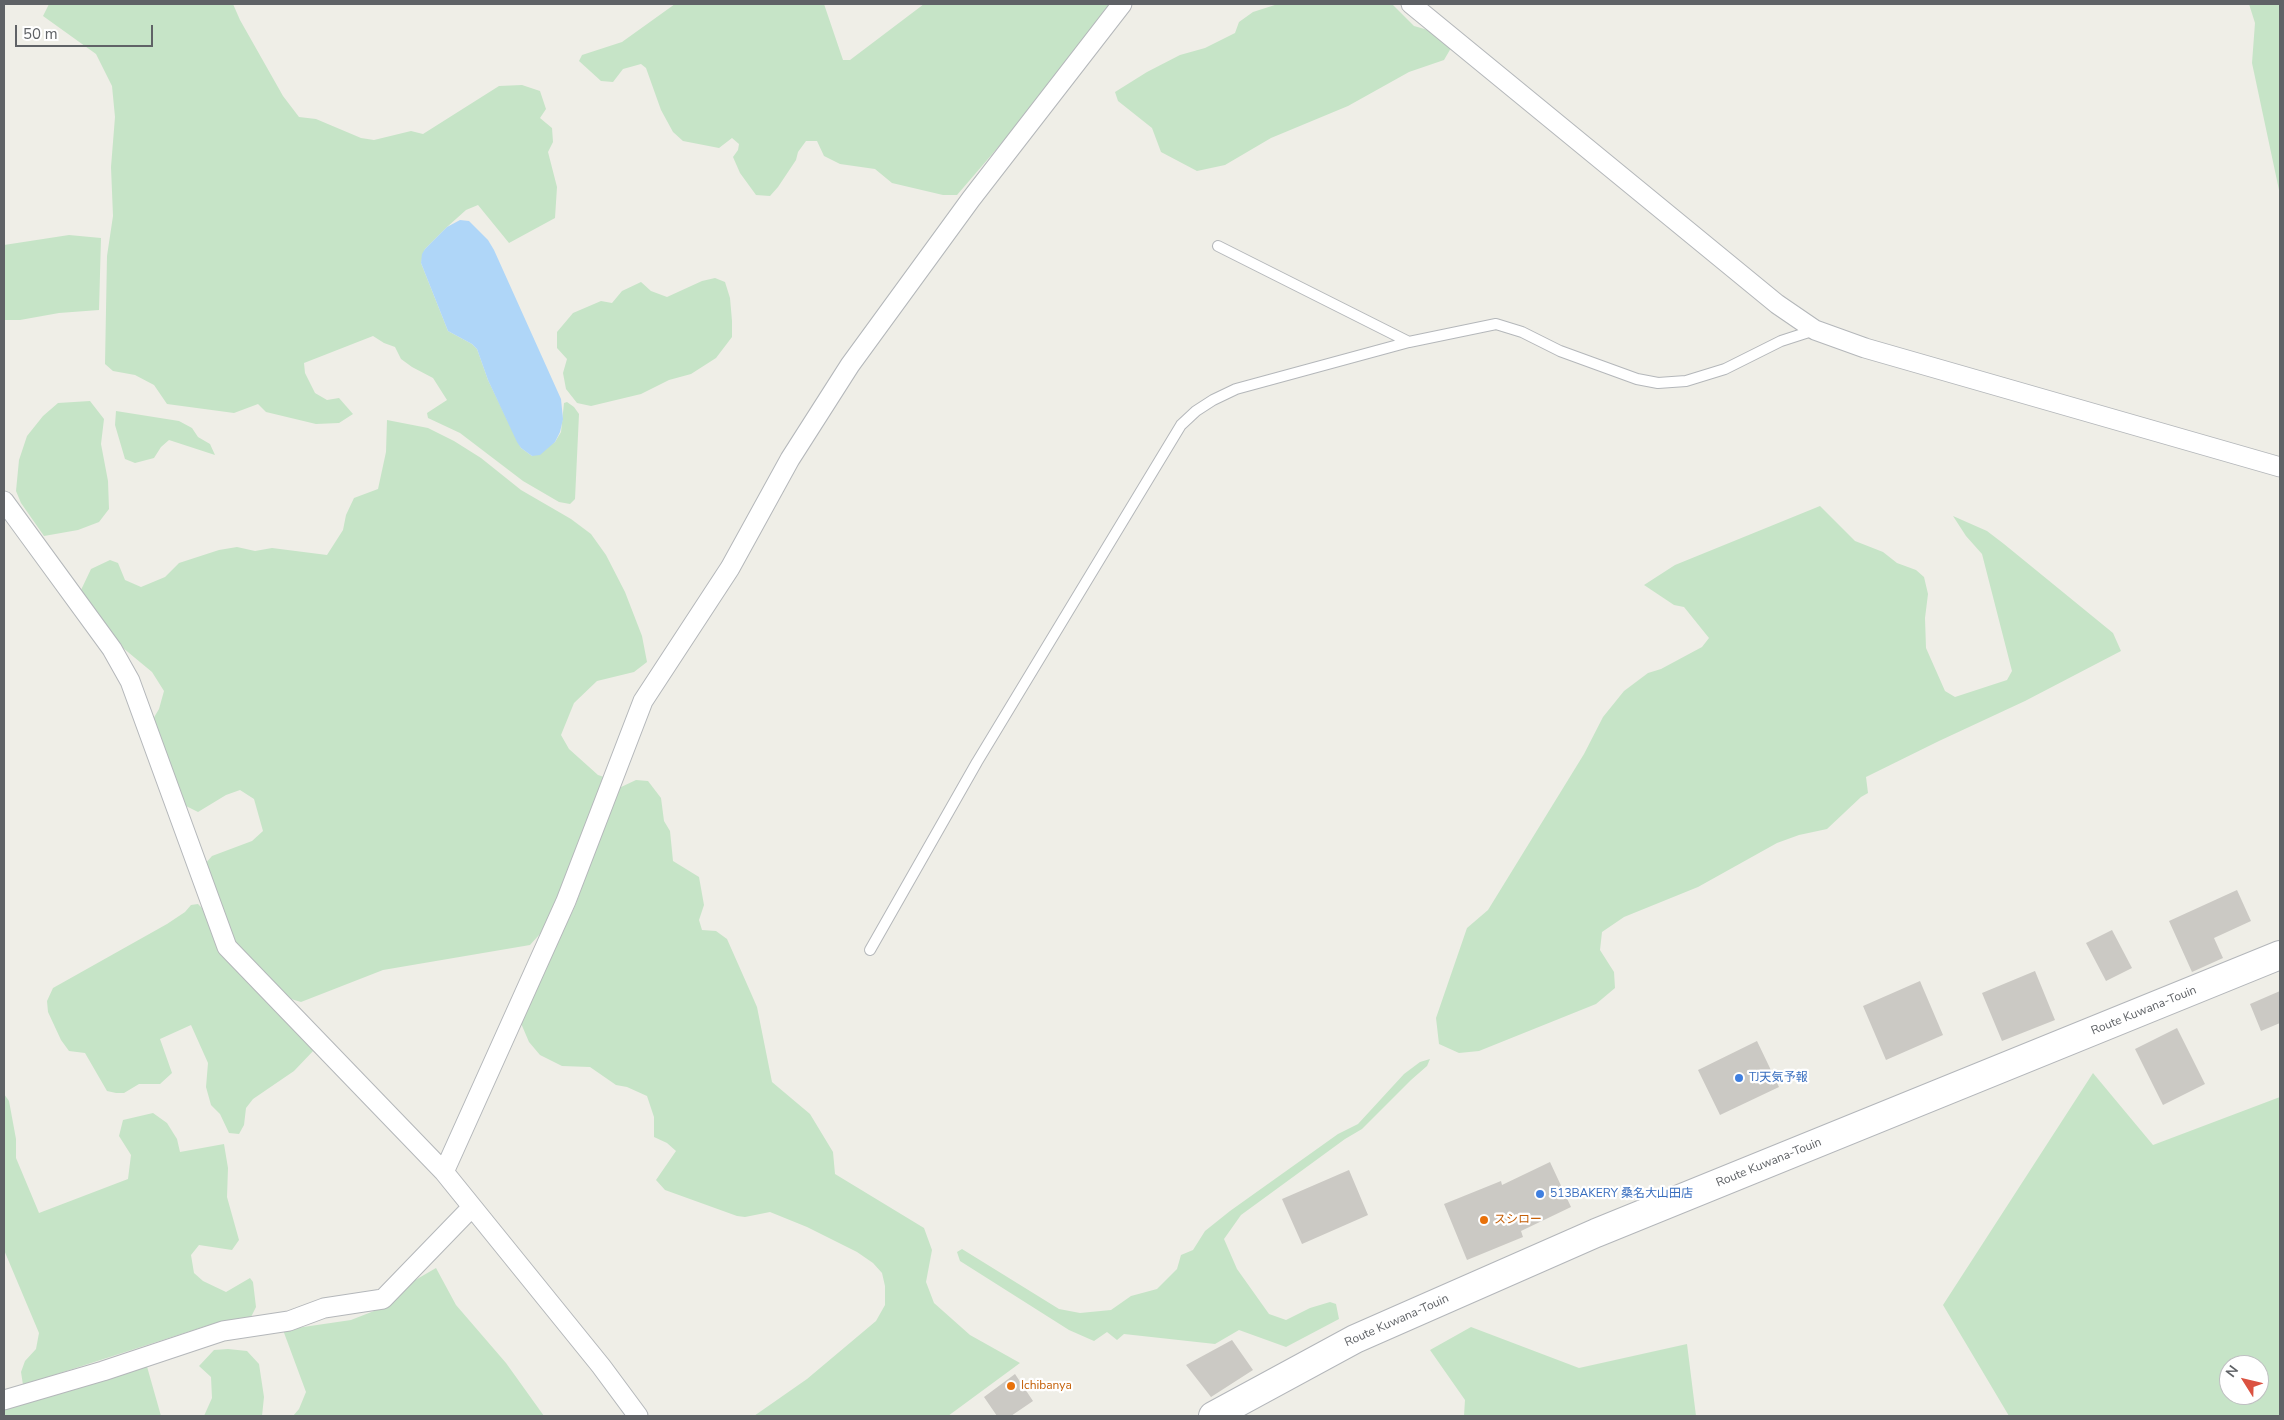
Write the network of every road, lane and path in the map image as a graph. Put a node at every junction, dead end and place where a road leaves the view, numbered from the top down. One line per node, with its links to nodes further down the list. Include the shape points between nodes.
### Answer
1 (1122, 4): 10 (street, via 850,365 790,460 730,568 643,701 566,901)
2 (1412, 4): 4 (street, via 1777,304)
3 (1218, 246): 5 (lane)
4 (1815, 330): 5 (lane, via 1781,341 1725,369 1686,381 1658,383 1637,379 1560,351 1522,332 1496,324); 6 (street, via 1865,348)
5 (1409, 342): 8 (lane, via 1236,389 1212,400 1181,425 977,762)
6 (2280, 466)
7 (4, 501): 10 (street, via 112,649 130,681 227,948)
8 (870, 950)
9 (2280, 955): 14 (main road, Route Kuwana-Touin, via 1588,1237 1355,1339)
10 (444, 1172): 11 (street)
11 (472, 1208): 12 (street, via 383,1299 324,1308 289,1321 223,1331); 13 (street)
12 (4, 1400)
13 (638, 1416)
14 (1213, 1416)

